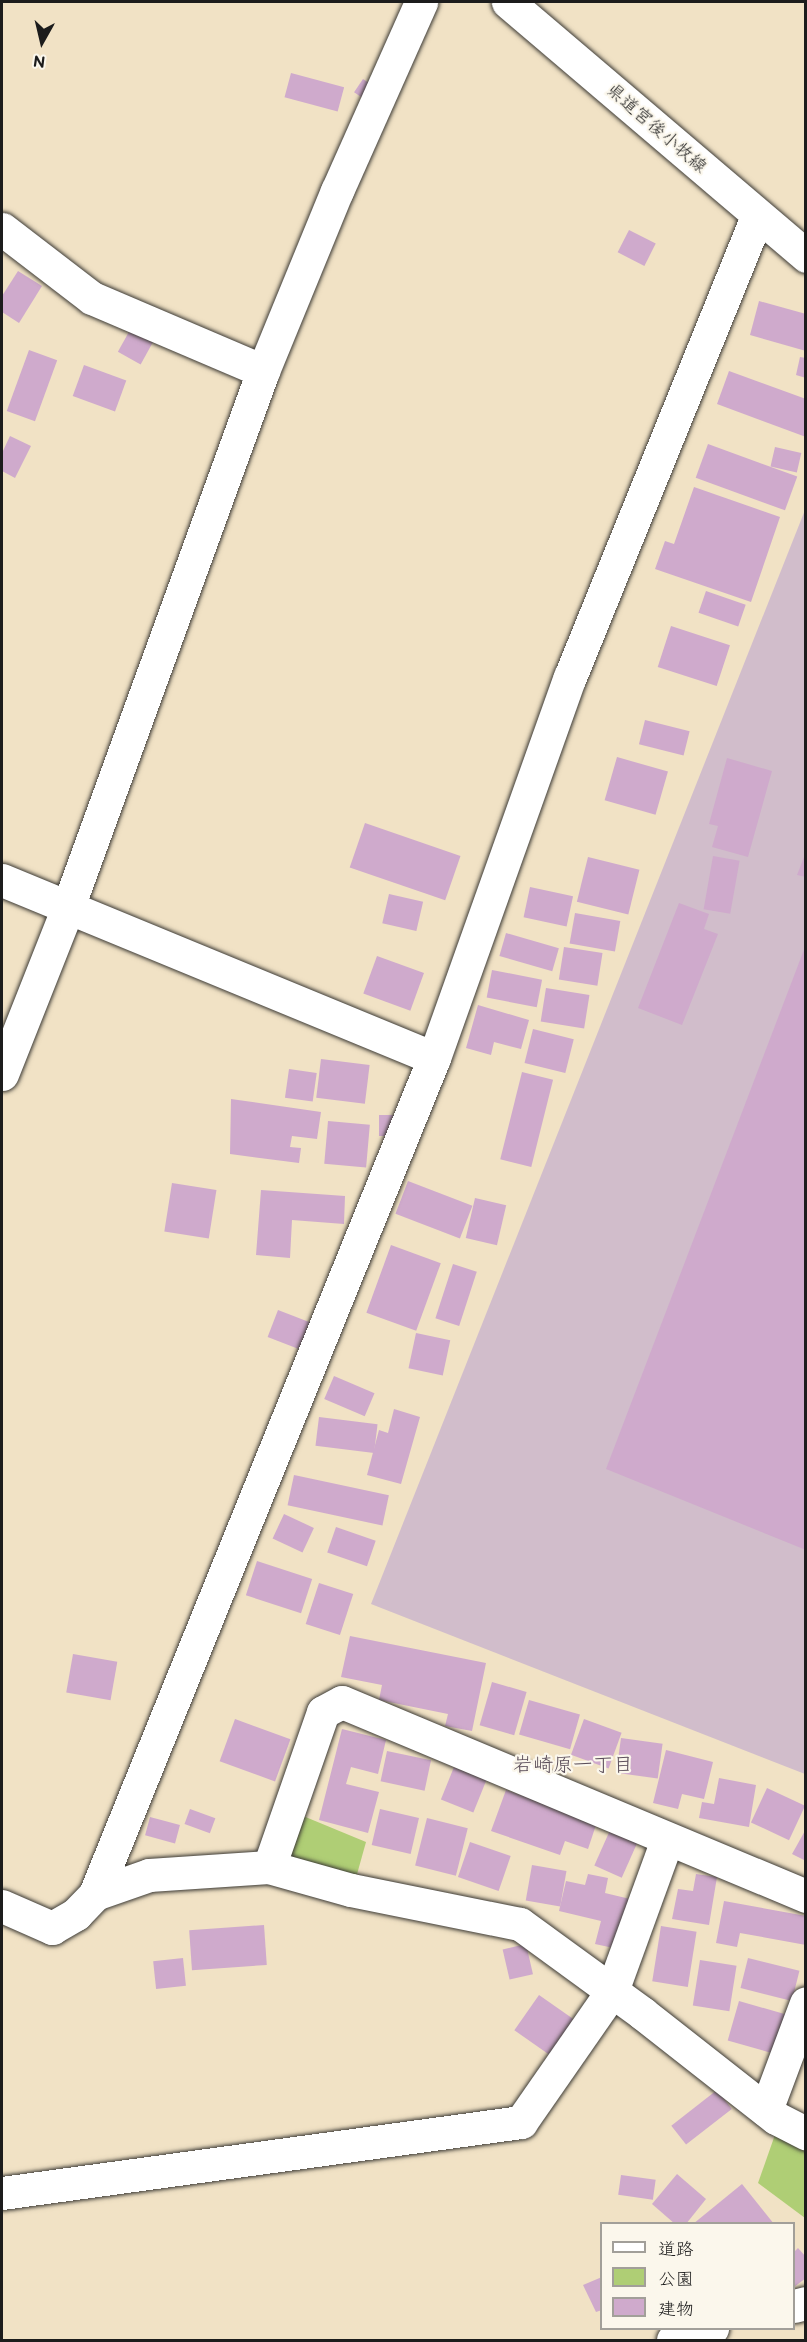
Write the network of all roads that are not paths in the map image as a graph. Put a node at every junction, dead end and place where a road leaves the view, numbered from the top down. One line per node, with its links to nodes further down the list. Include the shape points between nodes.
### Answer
1 (421, 2): 6 (street)
2 (508, 2): 3 (street, 県道宮後小牧線)
3 (757, 216): 5 (street, 県道宮後小牧線); 9 (street, via 570,677)
4 (2, 229): 6 (street, via 92,298)
5 (806, 256)
6 (263, 371): 8 (street)
7 (2, 880): 8 (street)
8 (68, 907): 9 (street); 10 (street)
9 (434, 1058): 13 (street)
10 (2, 1074)
11 (667, 1840): 12 (street, via 342,1702 323,1712); 14 (street); 16 (street)
12 (269, 1867): 13 (street, via 149,1875); 16 (street, via 351,1890 520,1924)
13 (95, 1894): 15 (street, via 76,1914 52,1928)
14 (806, 1896)
15 (2, 1906)
16 (612, 1991): 18 (street); 20 (street, via 521,2122)
17 (806, 2003): 18 (street)
18 (766, 2110): 19 (street)
19 (806, 2133)
20 (2, 2193)
21 (706, 2330): 22 (street)
22 (673, 2340)

